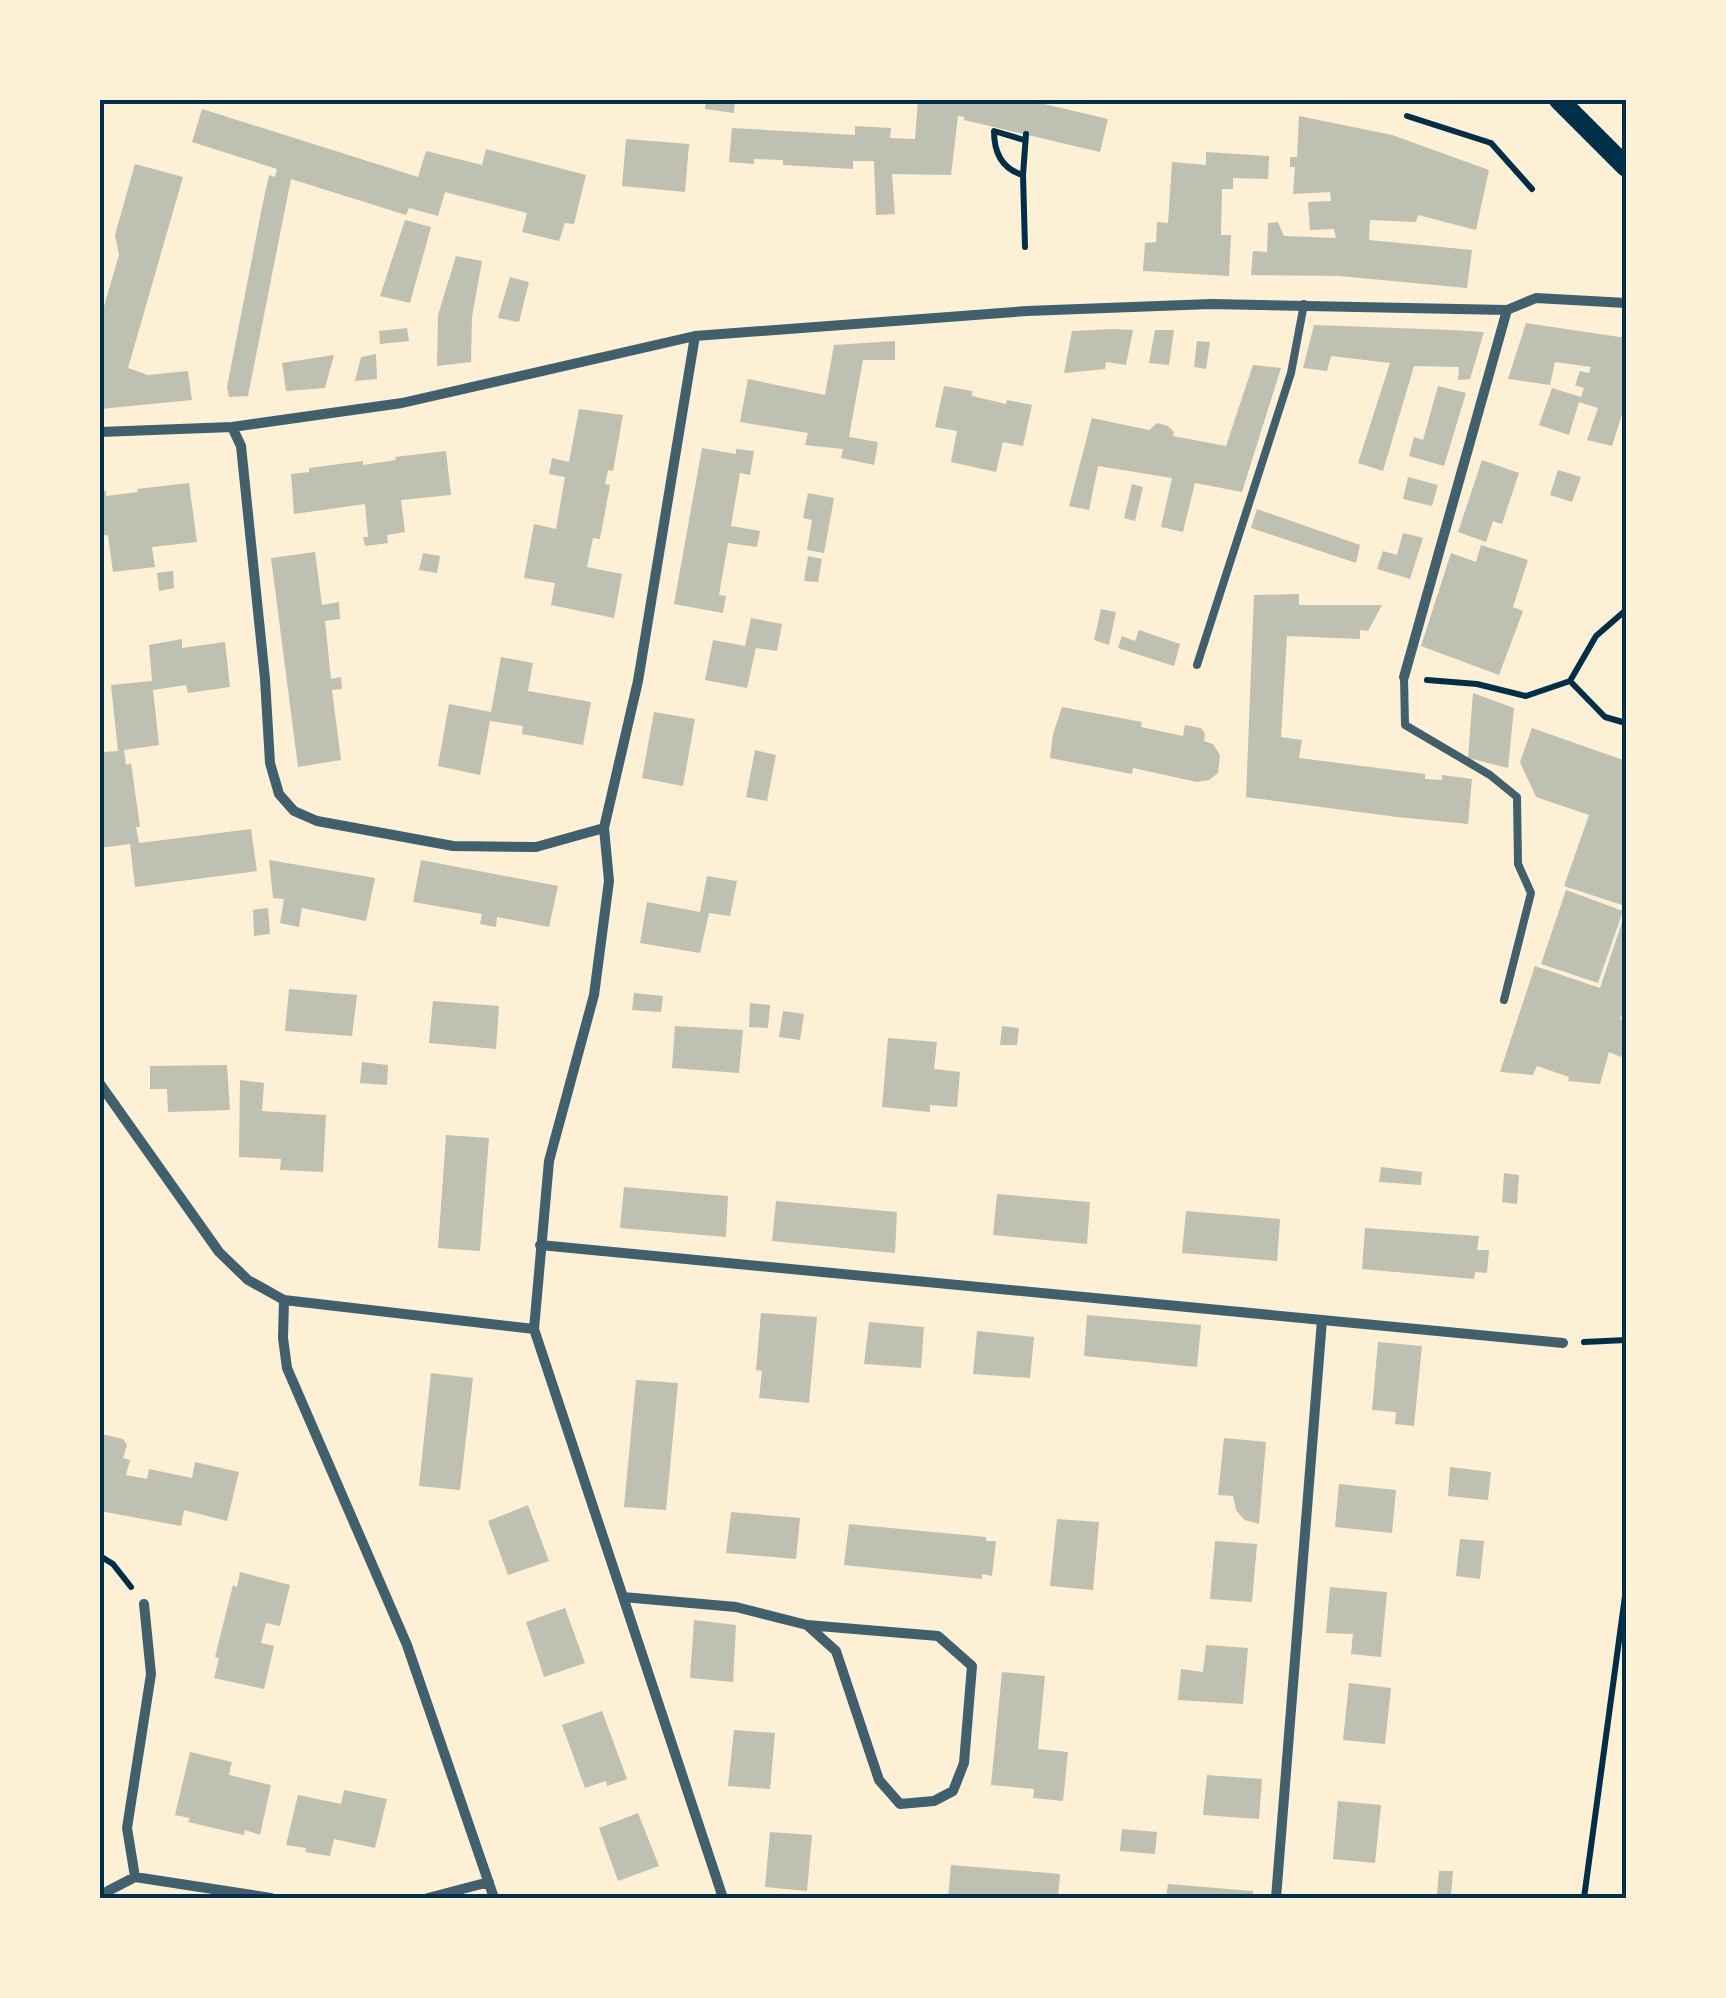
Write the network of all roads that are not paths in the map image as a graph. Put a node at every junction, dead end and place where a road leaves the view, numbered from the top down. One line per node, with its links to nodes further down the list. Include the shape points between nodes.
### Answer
1 (1560, 100): 2 (main road)
2 (1626, 167)
3 (1626, 303): 5 (street, via 1536,298)
4 (1304, 304): 5 (street); 6 (street, via 1027,311); 9 (lane, via 1290,372)
5 (1507, 310): 10 (street)
6 (695, 336): 7 (street, via 402,403); 11 (street, via 638,681)
7 (232, 427): 8 (street); 11 (street, via 241,446 270,763 279,794 317,822 453,846 536,847)
8 (100, 432)
9 (1196, 665)
10 (1404, 678): 12 (lane, via 1405,725 1517,796 1518,864 1531,893)
11 (604, 828): 14 (street, via 608,881 594,995 549,1161)
12 (1504, 1000)
13 (100, 1084): 15 (street, via 219,1252 248,1280)
14 (540, 1245): 16 (street); 17 (street)
15 (284, 1300): 17 (street); 23 (street, via 287,1368 407,1645)
16 (1322, 1320): 18 (street); 29 (street)
17 (534, 1330): 19 (street)
18 (1563, 1343)
19 (623, 1597): 21 (street, via 736,1606); 28 (street)
20 (144, 1604): 22 (street, via 151,1674 127,1828)
21 (806, 1625): 21 (street, via 938,1636 972,1666 964,1763 953,1791 934,1801 900,1804 879,1780 836,1651)
22 (135, 1878): 24 (street); 25 (street)
23 (489, 1882): 26 (street); 27 (street)
24 (100, 1898)
25 (271, 1898)
26 (428, 1898)
27 (494, 1898)
28 (724, 1898)
29 (1276, 1898)

